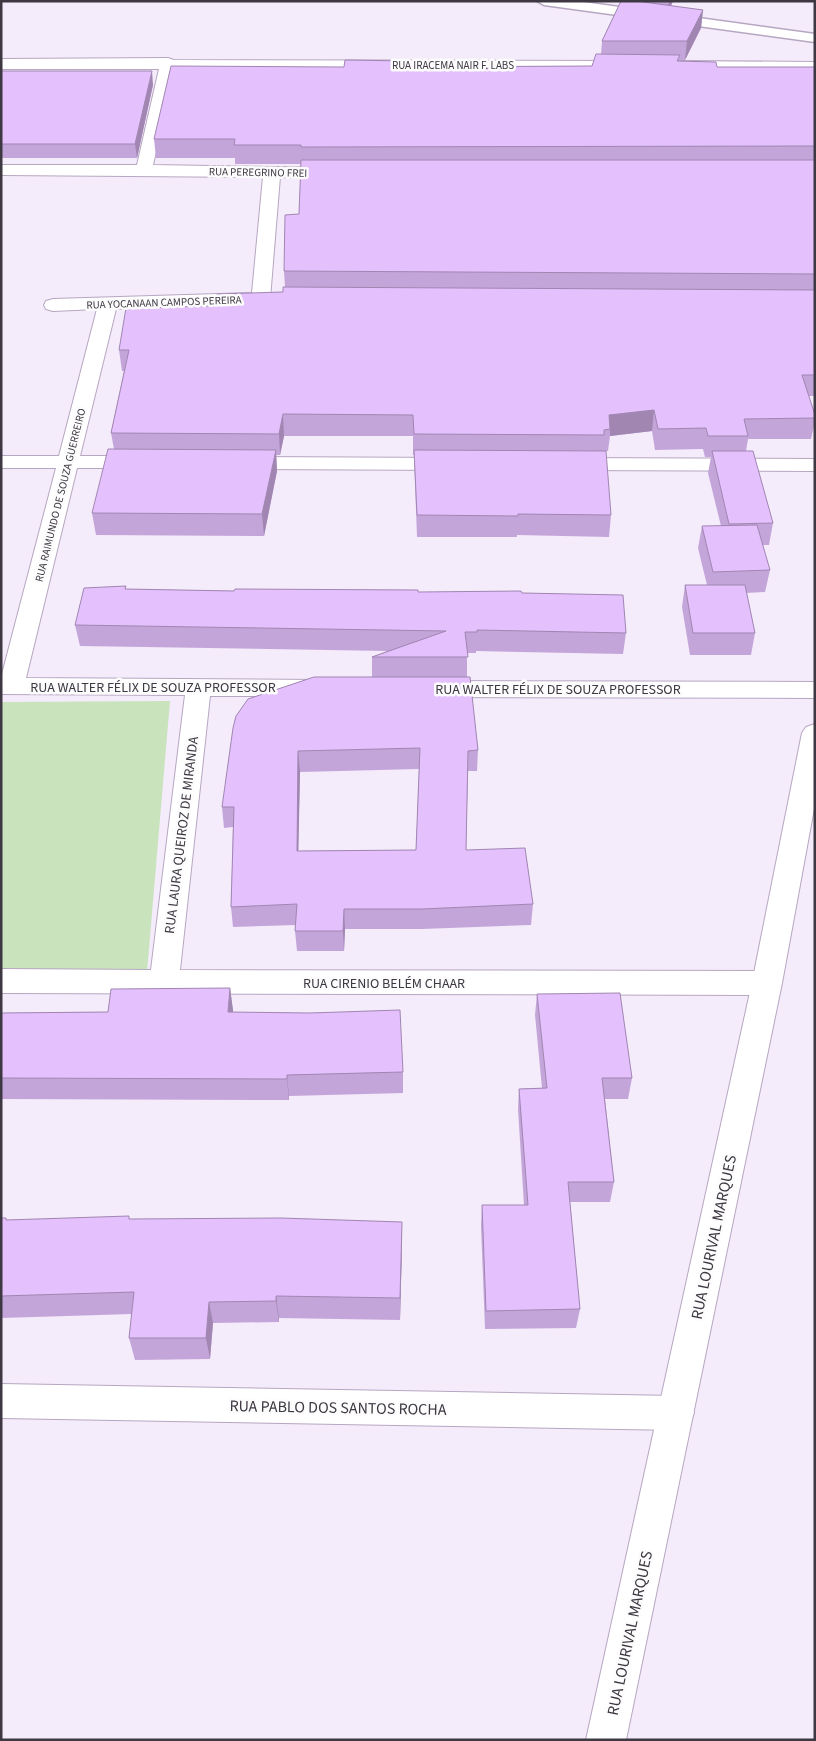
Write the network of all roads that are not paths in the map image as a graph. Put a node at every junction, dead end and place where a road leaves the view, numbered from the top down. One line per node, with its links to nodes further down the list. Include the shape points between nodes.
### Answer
1 (544, 1): 2 (lane, via 670,13)
2 (812, 38): 3 (lane)
3 (815, 62)
4 (1, 64): 5 (street, RUA IRACEMA NAIR F. LABS)
5 (168, 64): 6 (street, RUA IRACEMA NAIR F. LABS); 10 (street)
6 (646, 66)
7 (666, 66): 8 (street)
8 (815, 67)
9 (1, 170): 10 (street, RUA PEREGRINO FREI)
10 (144, 170): 11 (street, RUA PEREGRINO FREI)
11 (272, 173): 12 (street, RUA PEREGRINO FREI); 13 (street)
12 (351, 173)
13 (261, 299): 14 (street, RUA YOCANAAN CAMPOS PEREIRA); 15 (street, RUA YOCANAAN CAMPOS PEREIRA)
14 (281, 299)
15 (108, 304): 16 (street, RUA YOCANAAN CAMPOS PEREIRA); 18 (street, RUA RAIMUNDO DE SOUZA GUERREIRO)
16 (52, 305)
17 (1, 462): 18 (street)
18 (69, 462): 19 (street); 24 (street, RUA RAIMUNDO DE SOUZA GUERREIRO)
19 (158, 462)
20 (218, 462): 21 (street)
21 (476, 464)
22 (546, 464): 23 (street)
23 (815, 466)
24 (7, 686): 25 (street, RUA WALTER FÉLIX DE SOUZA PROFESSOR)
25 (198, 688): 26 (street, RUA WALTER FÉLIX DE SOUZA PROFESSOR); 31 (street, RUA LAURA QUEIROZ DE MIRANDA)
26 (347, 688)
27 (407, 688): 28 (street, RUA WALTER FÉLIX DE SOUZA PROFESSOR)
28 (815, 690)
29 (815, 733): 32 (street, RUA LOURIVAL MARQUES)
30 (1, 981): 31 (street, RUA CIRENIO BELÉM CHAAR)
31 (164, 982): 32 (street, RUA CIRENIO BELÉM CHAAR)
32 (767, 983): 34 (street, RUA LOURIVAL MARQUES)
33 (1, 1401): 34 (street, RUA PABLO DOS SANTOS ROCHA)
34 (676, 1413): 35 (street, RUA LOURIVAL MARQUES)
35 (606, 1740)

